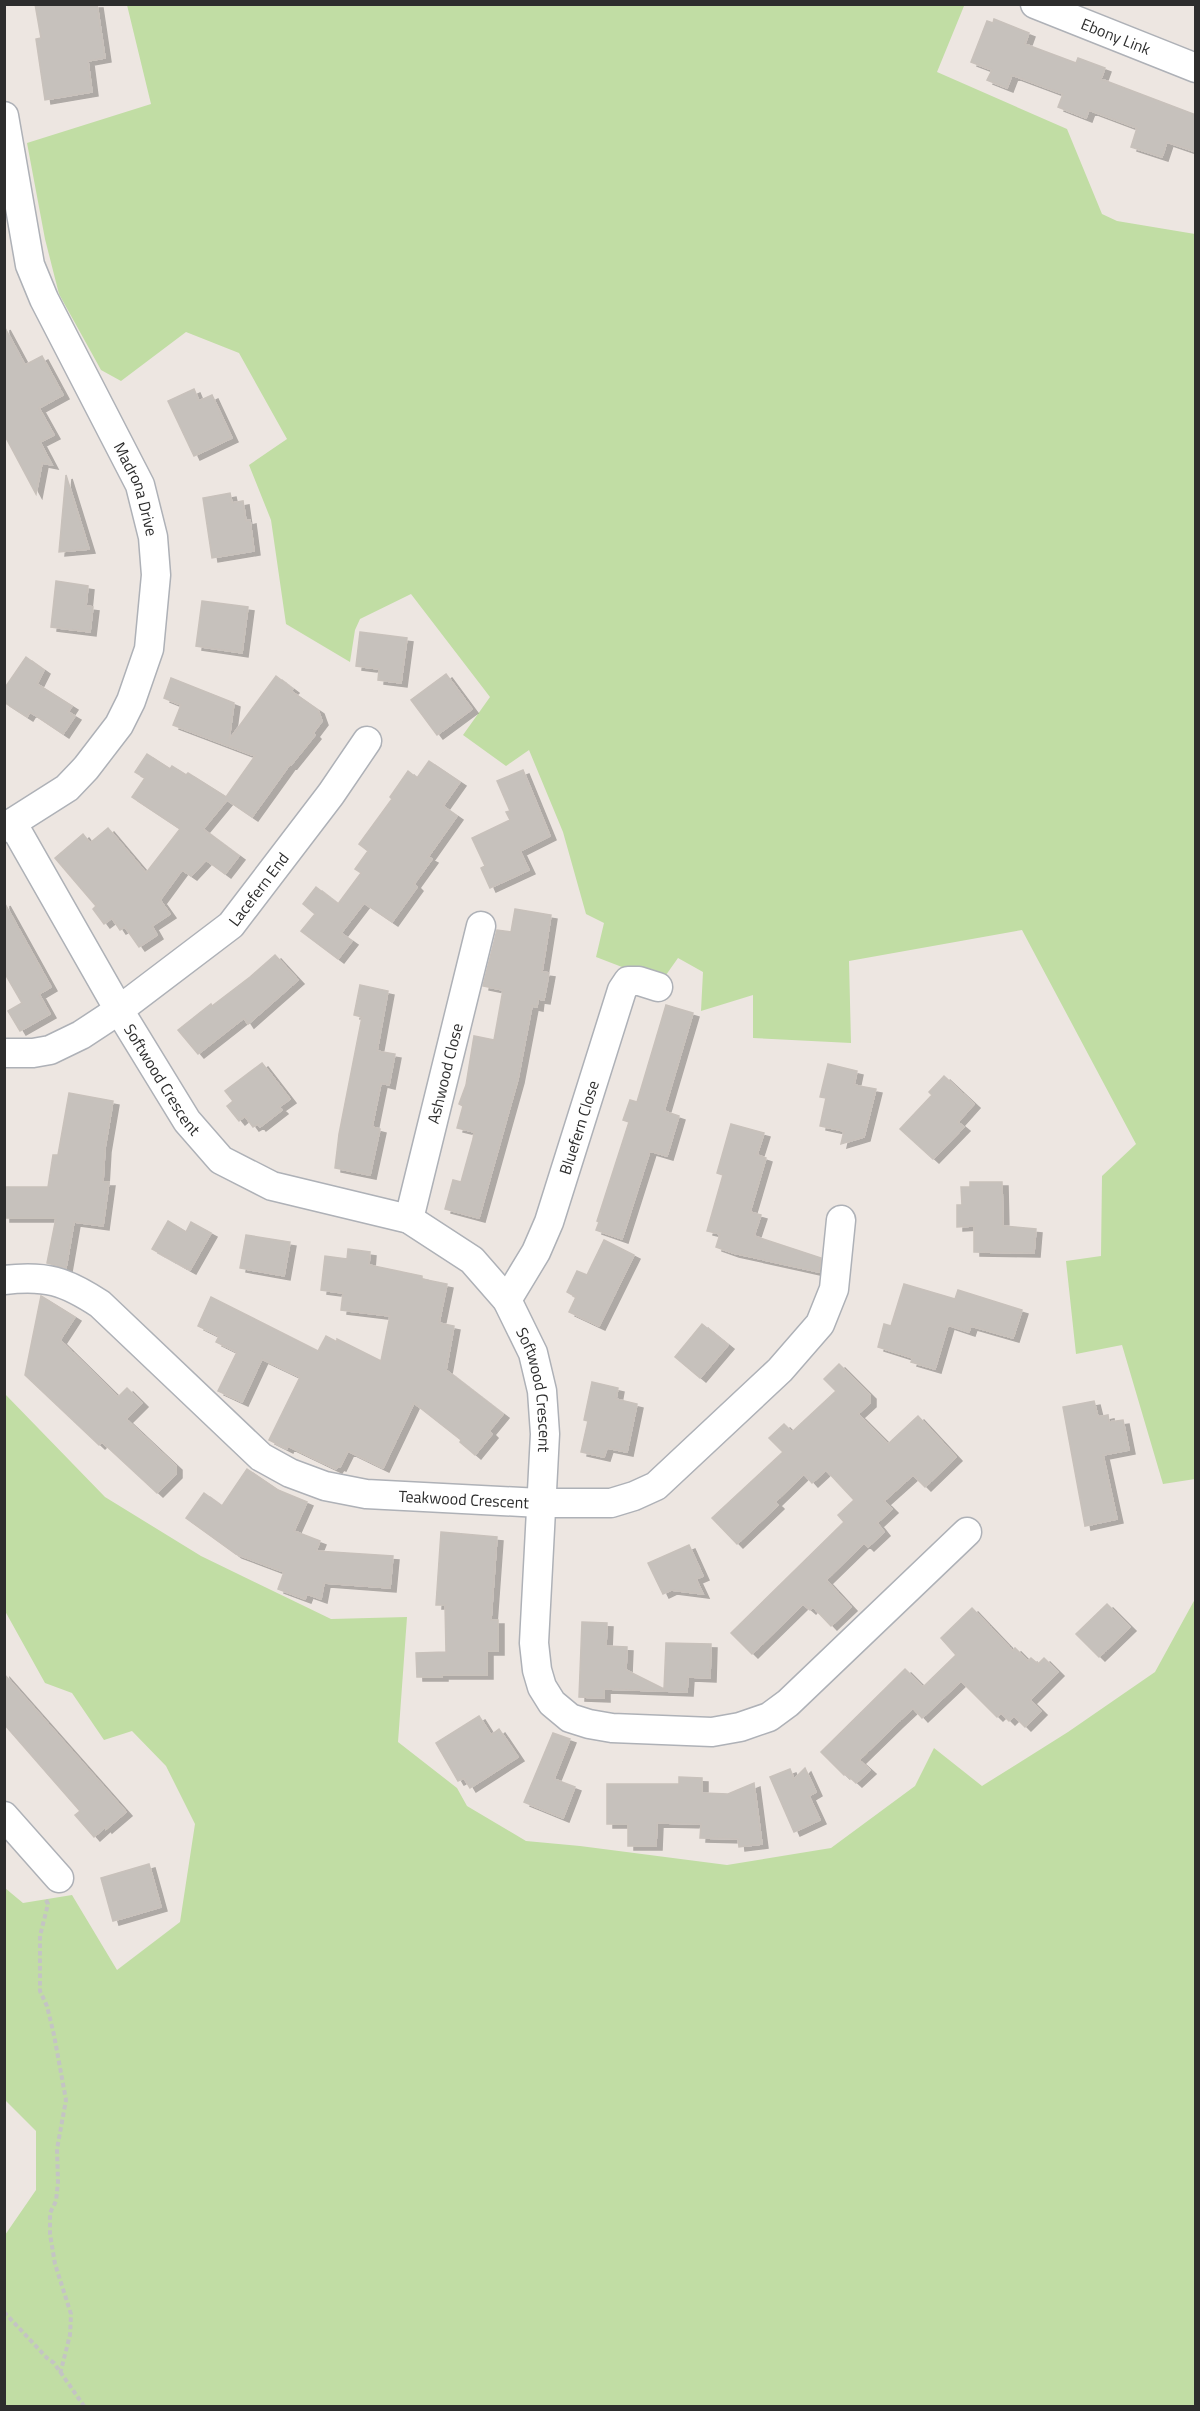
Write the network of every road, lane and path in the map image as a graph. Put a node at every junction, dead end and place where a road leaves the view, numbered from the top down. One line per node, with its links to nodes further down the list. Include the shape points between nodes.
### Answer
1 (1035, 4): 2 (street, Ebony Link)
2 (1196, 68)
3 (4, 116): 5 (street, Madrona Drive, via 30,265 140,485 153,537 156,575 149,649 119,725 67,788)
4 (367, 741): 8 (street, Lacefern End, via 231,925)
5 (9, 826): 8 (street, Softwood Crescent)
6 (481, 926): 10 (street, Ashwood Close)
7 (658, 987): 13 (street, Bluefern Close, via 628,981 622,990 549,1222)
8 (119, 1010): 9 (street, Lacefern End, via 50,1050); 10 (street, Softwood Crescent, via 187,1121 221,1160 272,1186)
9 (4, 1053)
10 (409, 1219): 13 (street, Softwood Crescent, via 472,1260)
11 (841, 1220): 14 (street, Teakwood Crescent, via 829,1306 820,1324 772,1378 656,1486 611,1503)
12 (4, 1280): 14 (street, Teakwood Crescent, via 51,1279 74,1287 100,1304 261,1457 290,1473 325,1486 366,1494)
13 (507, 1300): 14 (street, Softwood Crescent, via 533,1353 542,1391 545,1434)
14 (540, 1503): 15 (street, Softwood Crescent, via 534,1643 542,1687 552,1703 570,1718 612,1728 712,1732 769,1717)
15 (967, 1532)
16 (4, 1816): 17 (street)
17 (52, 1870): 19 (path, via 42,1887 48,1904 40,1936 40,1991 54,2035 66,2100 57,2149 56,2202 50,2214 56,2264 71,2314)
18 (4, 2312): 19 (path)
19 (60, 2374): 20 (path)
20 (84, 2406)

